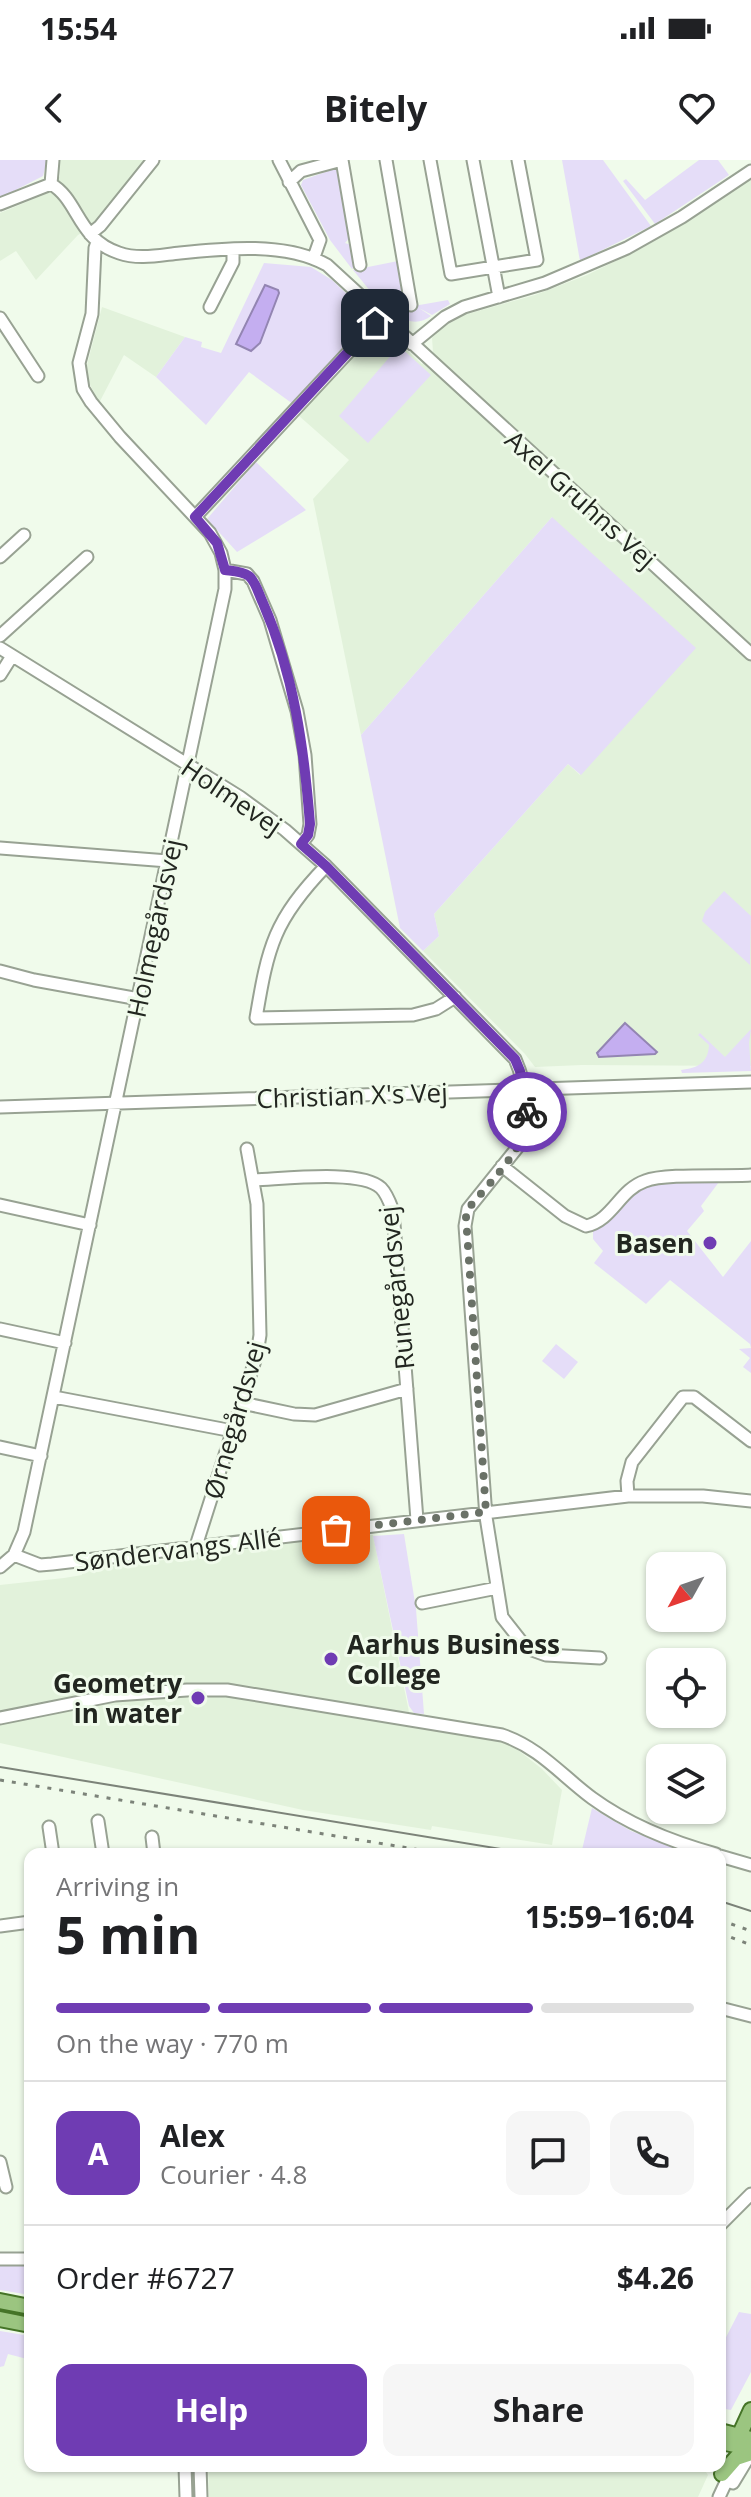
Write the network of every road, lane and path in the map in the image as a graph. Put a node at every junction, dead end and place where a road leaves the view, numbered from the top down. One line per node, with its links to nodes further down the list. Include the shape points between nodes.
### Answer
1 (53, 160): 12 (street)
2 (153, 160): 14 (street)
3 (279, 160): 11 (street)
4 (342, 160): 9 (street); 17 (street)
5 (386, 160): 20 (street)
6 (430, 160): 18 (street, via 451,274)
7 (473, 160): 18 (street)
8 (518, 160): 18 (street, via 537,260)
9 (300, 166): 11 (street)
10 (751, 171): 19 (street, via 627,248)
11 (289, 182): 16 (street, via 320,240)
12 (51, 184): 13 (street); 14 (street)
13 (0, 204)
14 (94, 238): 15 (street, via 114,252 136,257); 26 (street, Holmegårdsvej, via 92,314 79,378 91,402)
15 (233, 251): 16 (street, via 283,249); 21 (street, via 233,262)
16 (314, 257): 22 (street, Axel Gruhns Vej)
17 (360, 265)
18 (493, 267): 19 (street)
19 (499, 297): 24 (street, via 453,313)
20 (411, 305)
21 (210, 307)
22 (382, 316): 24 (street, Axel Gruhns Vej); 26 (street)
23 (0, 318): 25 (street)
24 (412, 344): 33 (street, Axel Gruhns Vej)
25 (38, 376)
26 (195, 517): 30 (street, Holmegårdsvej, via 217,543)
27 (24, 535): 28 (street)
28 (0, 557)
29 (87, 557): 31 (street)
30 (225, 570): 36 (street, Holmegårdsvej); 37 (street, via 247,574 253,581 286,668 305,755 310,824)
31 (0, 636)
32 (0, 648): 34 (street, Holmevej)
33 (751, 654)
34 (12, 656): 35 (street); 36 (street, Holmevej)
35 (0, 675)
36 (187, 764): 37 (street, Holmevej); 39 (street, Holmegårdsvej)
37 (301, 844): 40 (street, Holmevej)
38 (0, 848): 39 (street)
39 (168, 861): 43 (street, Holmegårdsvej)
40 (326, 866): 42 (street, Holmevej); 42 (street, via 279,925 267,955 256,1018 413,1015)
41 (0, 971): 43 (street)
42 (455, 997): 45 (street, Holmevej, via 515,1059)
43 (139, 999): 46 (street, Holmegårdsvej)
44 (751, 1082): 45 (street, Christian X's Vej)
45 (523, 1090): 46 (street, Christian X's Vej); 49 (street, Holmevej, via 526,1132)
46 (116, 1104): 47 (street, Christian X's Vej); 53 (street, Holmegårdsvej)
47 (0, 1107)
48 (247, 1149): 51 (street, Ørnegårdsvej)
49 (502, 1166): 50 (street, via 565,1216 586,1226 606,1218 625,1193 645,1180); 65 (street, Holmevej, via 468,1209 465,1226)
50 (751, 1175)
51 (255, 1180): 56 (street, Runegårdsvej, via 358,1176 381,1187 393,1211); 58 (street, Ørnegårdsvej, via 260,1335)
52 (0, 1205): 53 (street)
53 (90, 1225): 55 (street, Holmegårdsvej)
54 (0, 1329): 55 (street)
55 (65, 1343): 57 (street, Holmegårdsvej)
56 (407, 1389): 58 (street, via 315,1415); 66 (street, Runegårdsvej)
57 (54, 1397): 59 (street); 62 (street, Holmegårdsvej)
58 (242, 1403): 59 (street, Ørnegårdsvej)
59 (233, 1431): 67 (street, Ørnegårdsvej)
60 (751, 1441): 63 (street, via 694,1397 683,1397 632,1462)
61 (0, 1447): 62 (street)
62 (41, 1456): 68 (street, Holmegårdsvej)
63 (628, 1496): 64 (street, Søndervangs Allé); 65 (street, Søndervangs Allé)
64 (751, 1501)
65 (486, 1512): 66 (street, Søndervangs Allé); 70 (street)
66 (417, 1520): 67 (street, Søndervangs Allé)
67 (196, 1546): 68 (street, Søndervangs Allé, via 52,1564)
68 (14, 1555): 69 (street)
69 (0, 1567)
70 (497, 1588): 71 (street); 72 (street, via 503,1619 524,1645 546,1655)
71 (422, 1603)
72 (600, 1658)
73 (0, 1718): 80 (street, via 115,1695 187,1690 250,1693 502,1735 544,1756 590,1796 630,1821)
74 (98, 1821): 78 (street)
75 (49, 1827): 77 (street)
76 (152, 1837): 79 (street)
77 (52, 1848)
78 (102, 1848)
79 (153, 1848)
80 (698, 1848)
81 (726, 1855): 83 (street)
82 (726, 1857): 84 (street)
83 (751, 1857)
84 (751, 1865)
85 (24, 1923): 86 (street)
86 (0, 1926)
87 (726, 2010): 88 (street)
88 (751, 2016)
89 (0, 2162): 90 (street)
90 (6, 2187)
91 (751, 2194): 92 (street)
92 (726, 2219)
93 (0, 2259): 94 (street)
94 (24, 2259)
95 (0, 2301): 96 (main road)
96 (24, 2306)
97 (0, 2319): 98 (main road)
98 (24, 2324)
99 (751, 2410): 100 (main road)
100 (741, 2447): 101 (main road); 108 (street); 109 (street)
101 (726, 2468)
102 (185, 2472): 105 (street)
103 (200, 2472): 106 (street)
104 (722, 2474): 107 (street)
105 (186, 2497)
106 (201, 2497)
107 (711, 2497)
108 (719, 2497)
109 (726, 2497)

